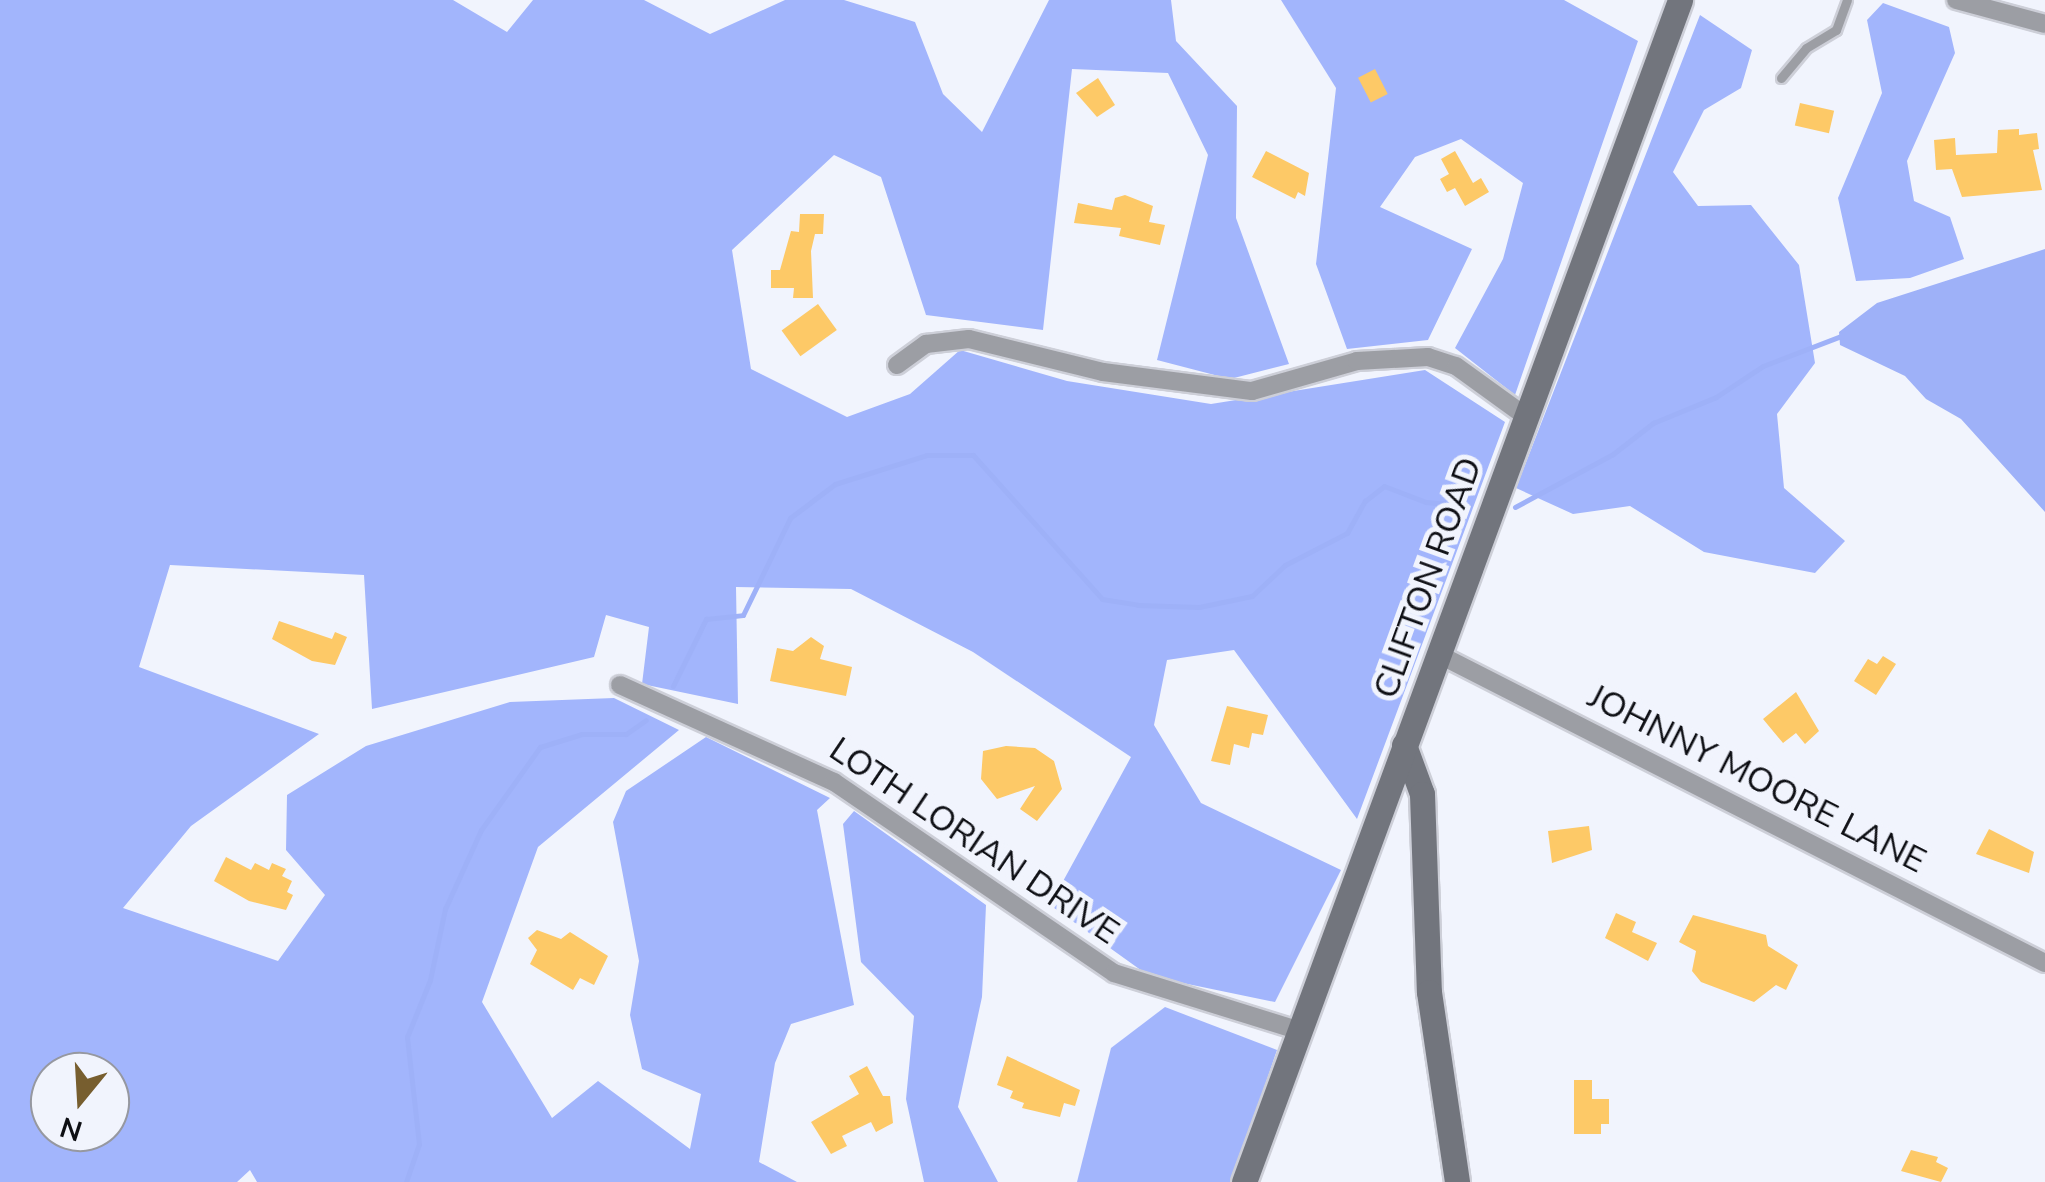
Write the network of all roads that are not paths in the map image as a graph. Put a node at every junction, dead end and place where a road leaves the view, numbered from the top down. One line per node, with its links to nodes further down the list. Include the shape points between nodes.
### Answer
1 (1680, 0): 7 (main road, CLIFTON ROAD)
2 (1847, 0): 5 (lane, via 1836,30 1806,48)
3 (1956, 0): 4 (street)
4 (2045, 24)
5 (1781, 78)
6 (897, 365): 7 (street, via 926,344 969,338 1103,372 1252,391 1356,361 1428,356 1456,366)
7 (1525, 416): 8 (main road, CLIFTON ROAD)
8 (1438, 654): 10 (main road, CLIFTON ROAD); 11 (street, JOHNNY MOORE LANE)
9 (620, 685): 12 (street, LOTH LORIAN DRIVE, via 834,782 1114,973)
10 (1404, 745): 12 (main road, CLIFTON ROAD); 14 (main road, via 1422,794 1429,992)
11 (2045, 963)
12 (1300, 1031): 13 (main road, CLIFTON ROAD)
13 (1244, 1182)
14 (1458, 1182)

